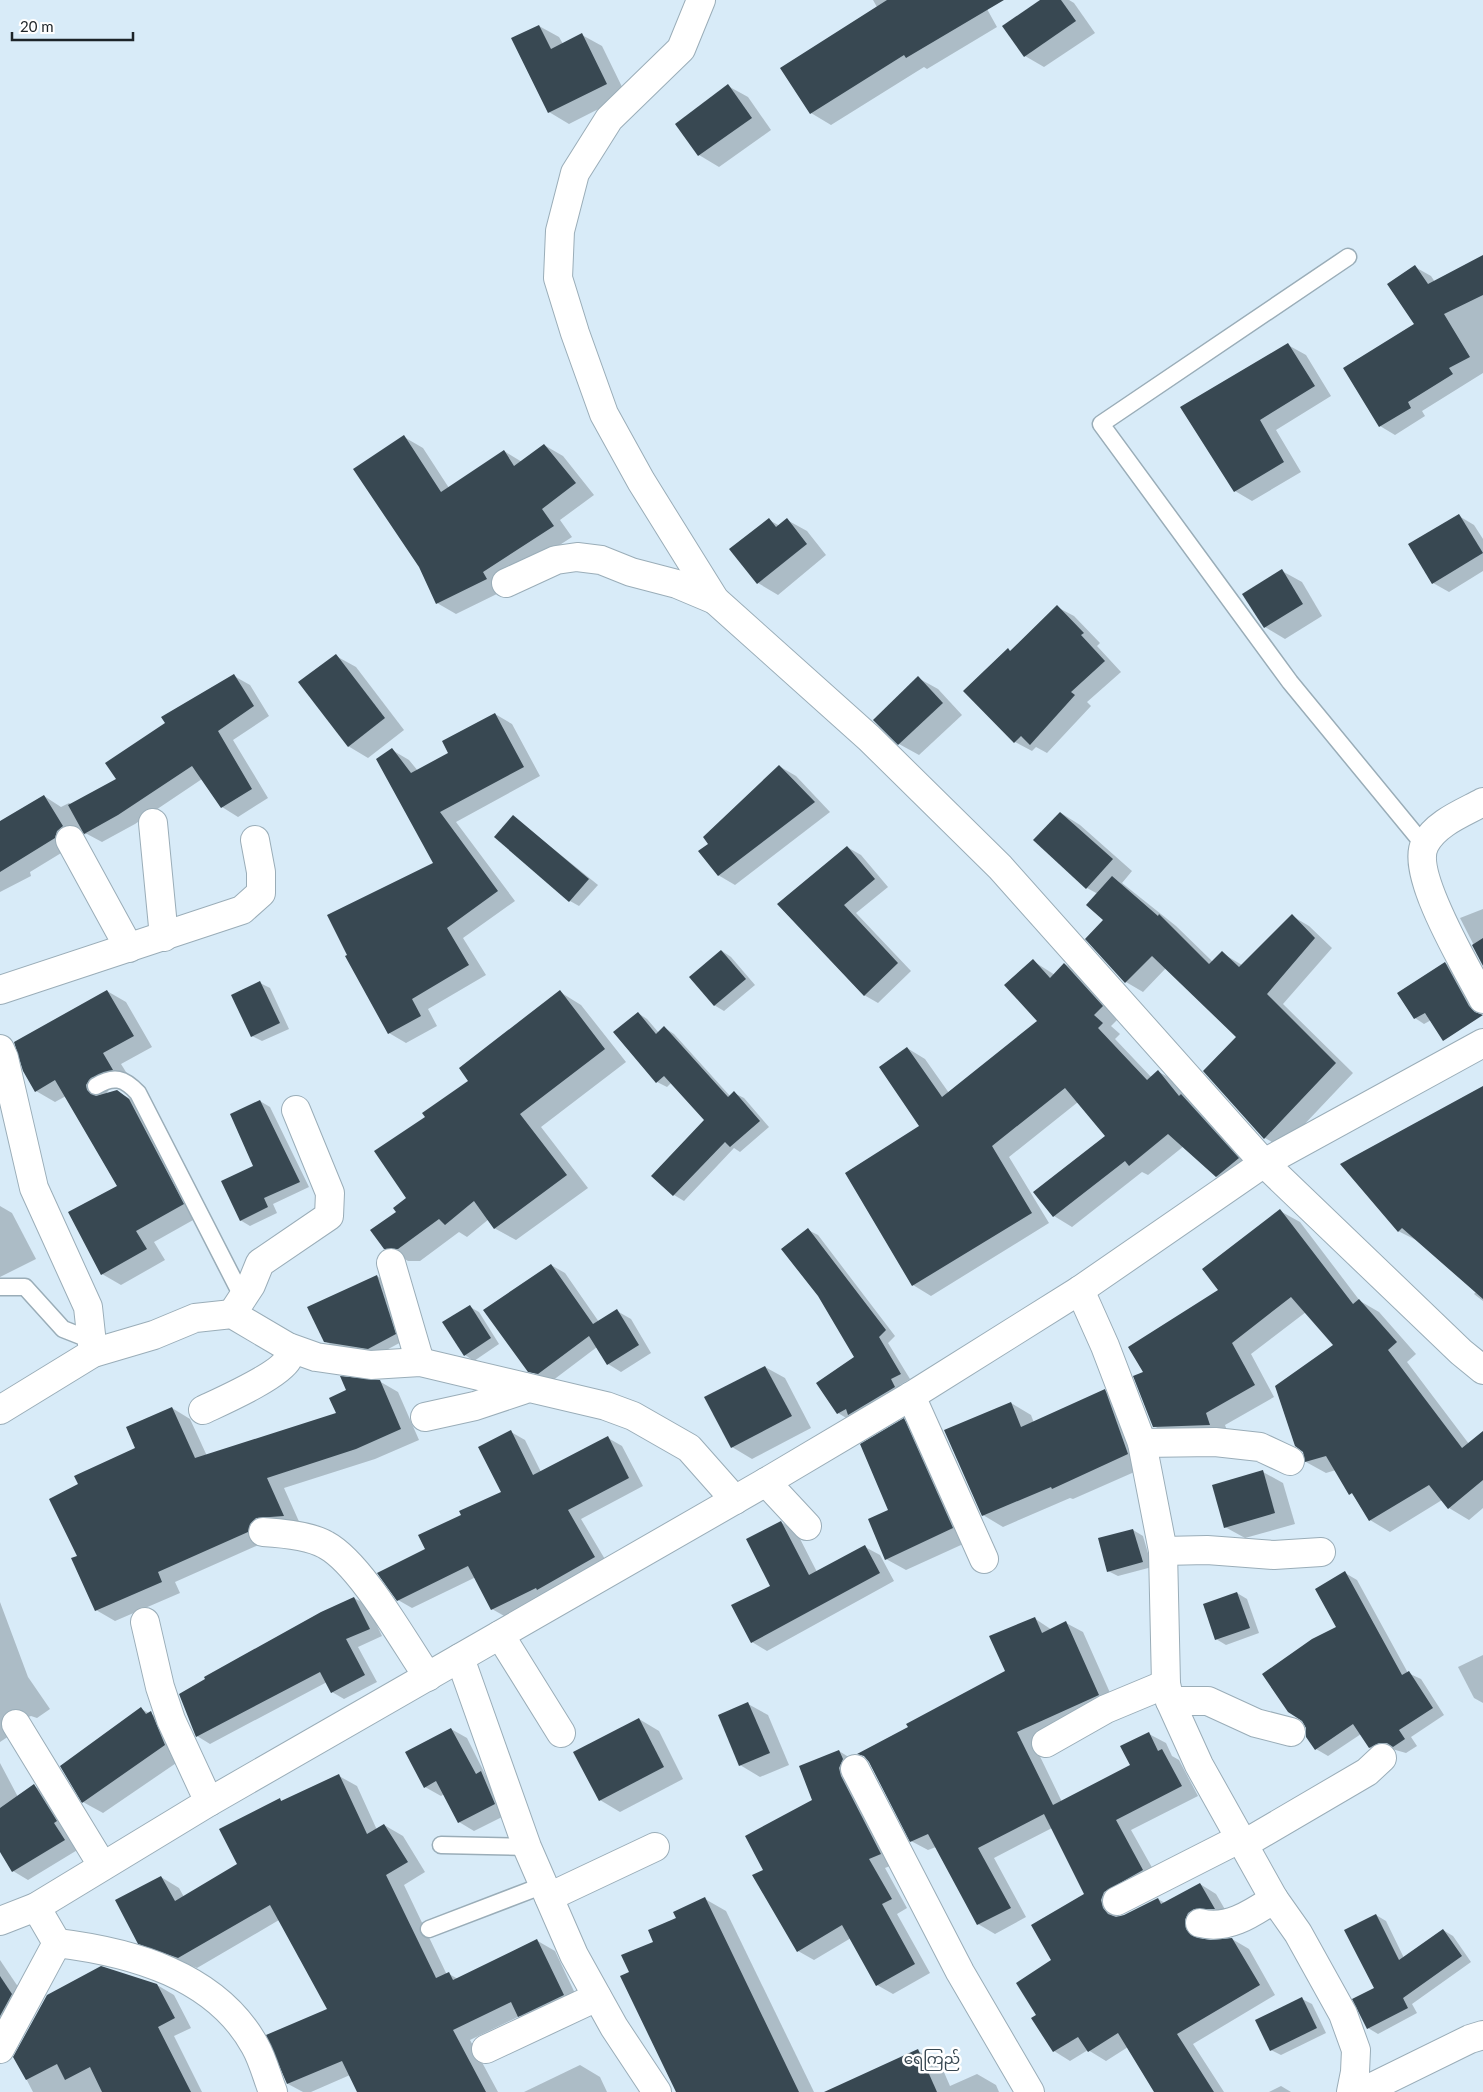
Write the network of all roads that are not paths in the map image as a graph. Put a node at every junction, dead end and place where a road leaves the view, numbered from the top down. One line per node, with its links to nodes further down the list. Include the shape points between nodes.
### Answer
1 (701, 0): 4 (street, via 681,49 609,119 574,173 560,231 558,278 604,414 641,481)
2 (1348, 257): 9 (lane, via 1101,424 1290,682)
3 (506, 583): 4 (street, via 556,560 577,557 601,560 677,584)
4 (715, 600): 20 (street, via 869,738 1000,867)
5 (1483, 802): 9 (street, via 1438,827)
6 (152, 823): 10 (street)
7 (70, 840): 11 (street)
8 (255, 840): 10 (street, via 261,893 242,910)
9 (1424, 845): 13 (street, via 1421,862 1426,884)
10 (164, 937): 11 (street)
11 (129, 948): 12 (street)
12 (0, 990)
13 (1483, 999)
14 (1483, 1043): 20 (street)
15 (0, 1049): 19 (street)
16 (96, 1086): 24 (lane, via 120,1078 138,1093)
17 (296, 1110): 24 (street, via 330,1193 329,1216 260,1263)
18 (0, 1140): 19 (street)
19 (25, 1150): 25 (street, via 34,1188 88,1307)
20 (1264, 1163): 23 (street); 28 (street)
21 (391, 1263): 27 (street)
22 (0, 1287): 25 (lane, via 25,1287 64,1329)
23 (1080, 1290): 30 (street); 34 (street)
24 (237, 1306): 25 (street, via 195,1318 154,1335); 26 (street)
25 (92, 1347): 31 (street)
26 (288, 1347): 27 (street, via 316,1357 371,1364); 32 (street, via 289,1356 284,1364 246,1389)
27 (420, 1362): 29 (street)
28 (1483, 1370)
29 (524, 1387): 33 (street, via 500,1399); 37 (street, via 606,1406 633,1416 689,1448)
30 (911, 1396): 36 (street); 42 (street)
31 (0, 1410)
32 (203, 1410)
33 (425, 1417)
34 (1142, 1443): 35 (street, via 1215,1442 1260,1447); 40 (street)
35 (1290, 1461)
36 (766, 1482): 37 (street); 38 (street)
37 (735, 1500): 44 (street)
38 (807, 1526)
39 (263, 1532): 46 (street, via 326,1544 357,1571)
40 (1164, 1551): 41 (street, via 1207,1550 1274,1555); 47 (street)
41 (1321, 1552)
42 (984, 1559)
43 (145, 1622): 54 (street, via 171,1720)
44 (500, 1635): 45 (street); 50 (street)
45 (460, 1658): 46 (street); 57 (street)
46 (428, 1677): 54 (street)
47 (1168, 1692): 49 (street, via 1208,1701 1256,1724); 51 (street, via 1106,1709); 55 (street, via 1199,1765)
48 (16, 1724): 59 (street)
49 (1292, 1732)
50 (561, 1733)
51 (1046, 1743)
52 (1382, 1758): 55 (street, via 1367,1772)
53 (855, 1769): 74 (street, via 960,1972)
54 (209, 1802): 59 (street)
55 (1243, 1841): 61 (street); 62 (street)
56 (441, 1845): 57 (lane)
57 (527, 1847): 60 (street)
58 (655, 1847): 60 (street)
59 (102, 1865): 63 (street)
60 (547, 1891): 66 (lane); 68 (street, via 574,1956)
61 (1274, 1899): 65 (street, via 1241,1920 1213,1926); 75 (street, via 1298,1933 1343,2014 1356,2050)
62 (1117, 1901)
63 (36, 1908): 64 (street); 67 (street)
64 (0, 1921)
65 (1200, 1923)
66 (429, 1929)
67 (57, 1943): 70 (street); 72 (street, via 101,1948 163,1966 193,1984 230,2011 255,2046)
68 (597, 1997): 71 (street); 73 (street)
69 (1483, 2035): 76 (street)
70 (0, 2049)
71 (486, 2050)
72 (273, 2092)
73 (657, 2092)
74 (1030, 2092)
75 (1351, 2092)
76 (1362, 2092)

